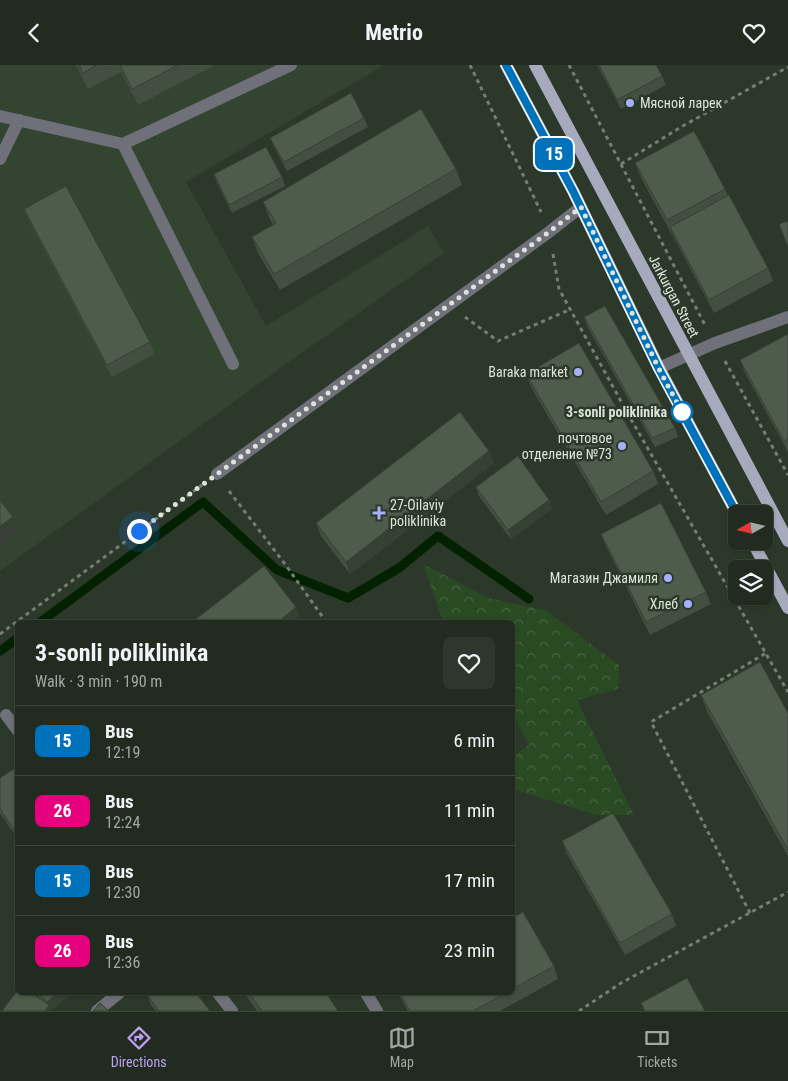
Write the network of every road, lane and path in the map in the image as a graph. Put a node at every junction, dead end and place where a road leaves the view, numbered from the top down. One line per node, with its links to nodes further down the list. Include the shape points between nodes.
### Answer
1 (291, 65): 9 (street)
2 (470, 65): 14 (path)
3 (506, 65): 13 (main road)
4 (535, 65): 18 (main road, Jarkurgan Street)
5 (569, 65): 11 (path)
6 (788, 67): 11 (path)
7 (0, 116): 8 (street)
8 (19, 120): 9 (street); 10 (street)
9 (123, 144): 19 (street)
10 (0, 159)
11 (621, 164): 12 (path)
12 (626, 174)
13 (581, 207): 14 (street); 20 (main road)
14 (549, 232): 15 (path, via 560,289); 21 (street)
15 (571, 309): 16 (path, via 498,341); 30 (path)
16 (465, 317)
17 (788, 317): 18 (street)
18 (689, 355): 20 (street); 23 (main road, Jarkurgan Street)
19 (233, 363)
20 (659, 369): 22 (main road)
21 (217, 474): 26 (path); 27 (path)
22 (732, 505)
23 (788, 541)
24 (757, 550): 25 (main road)
25 (788, 608)
26 (19, 620)
27 (325, 620)
28 (15, 623): 29 (path)
29 (0, 634)
30 (766, 653): 31 (path); 35 (path, via 651,721)
31 (788, 692)
32 (8, 715): 33 (street)
33 (15, 726)
34 (788, 892): 35 (path)
35 (750, 913): 42 (path, via 621,983)
36 (117, 995): 39 (street)
37 (220, 995): 40 (street)
38 (367, 995): 41 (street)
39 (97, 1011)
40 (232, 1011)
41 (377, 1011)
42 (579, 1011)

